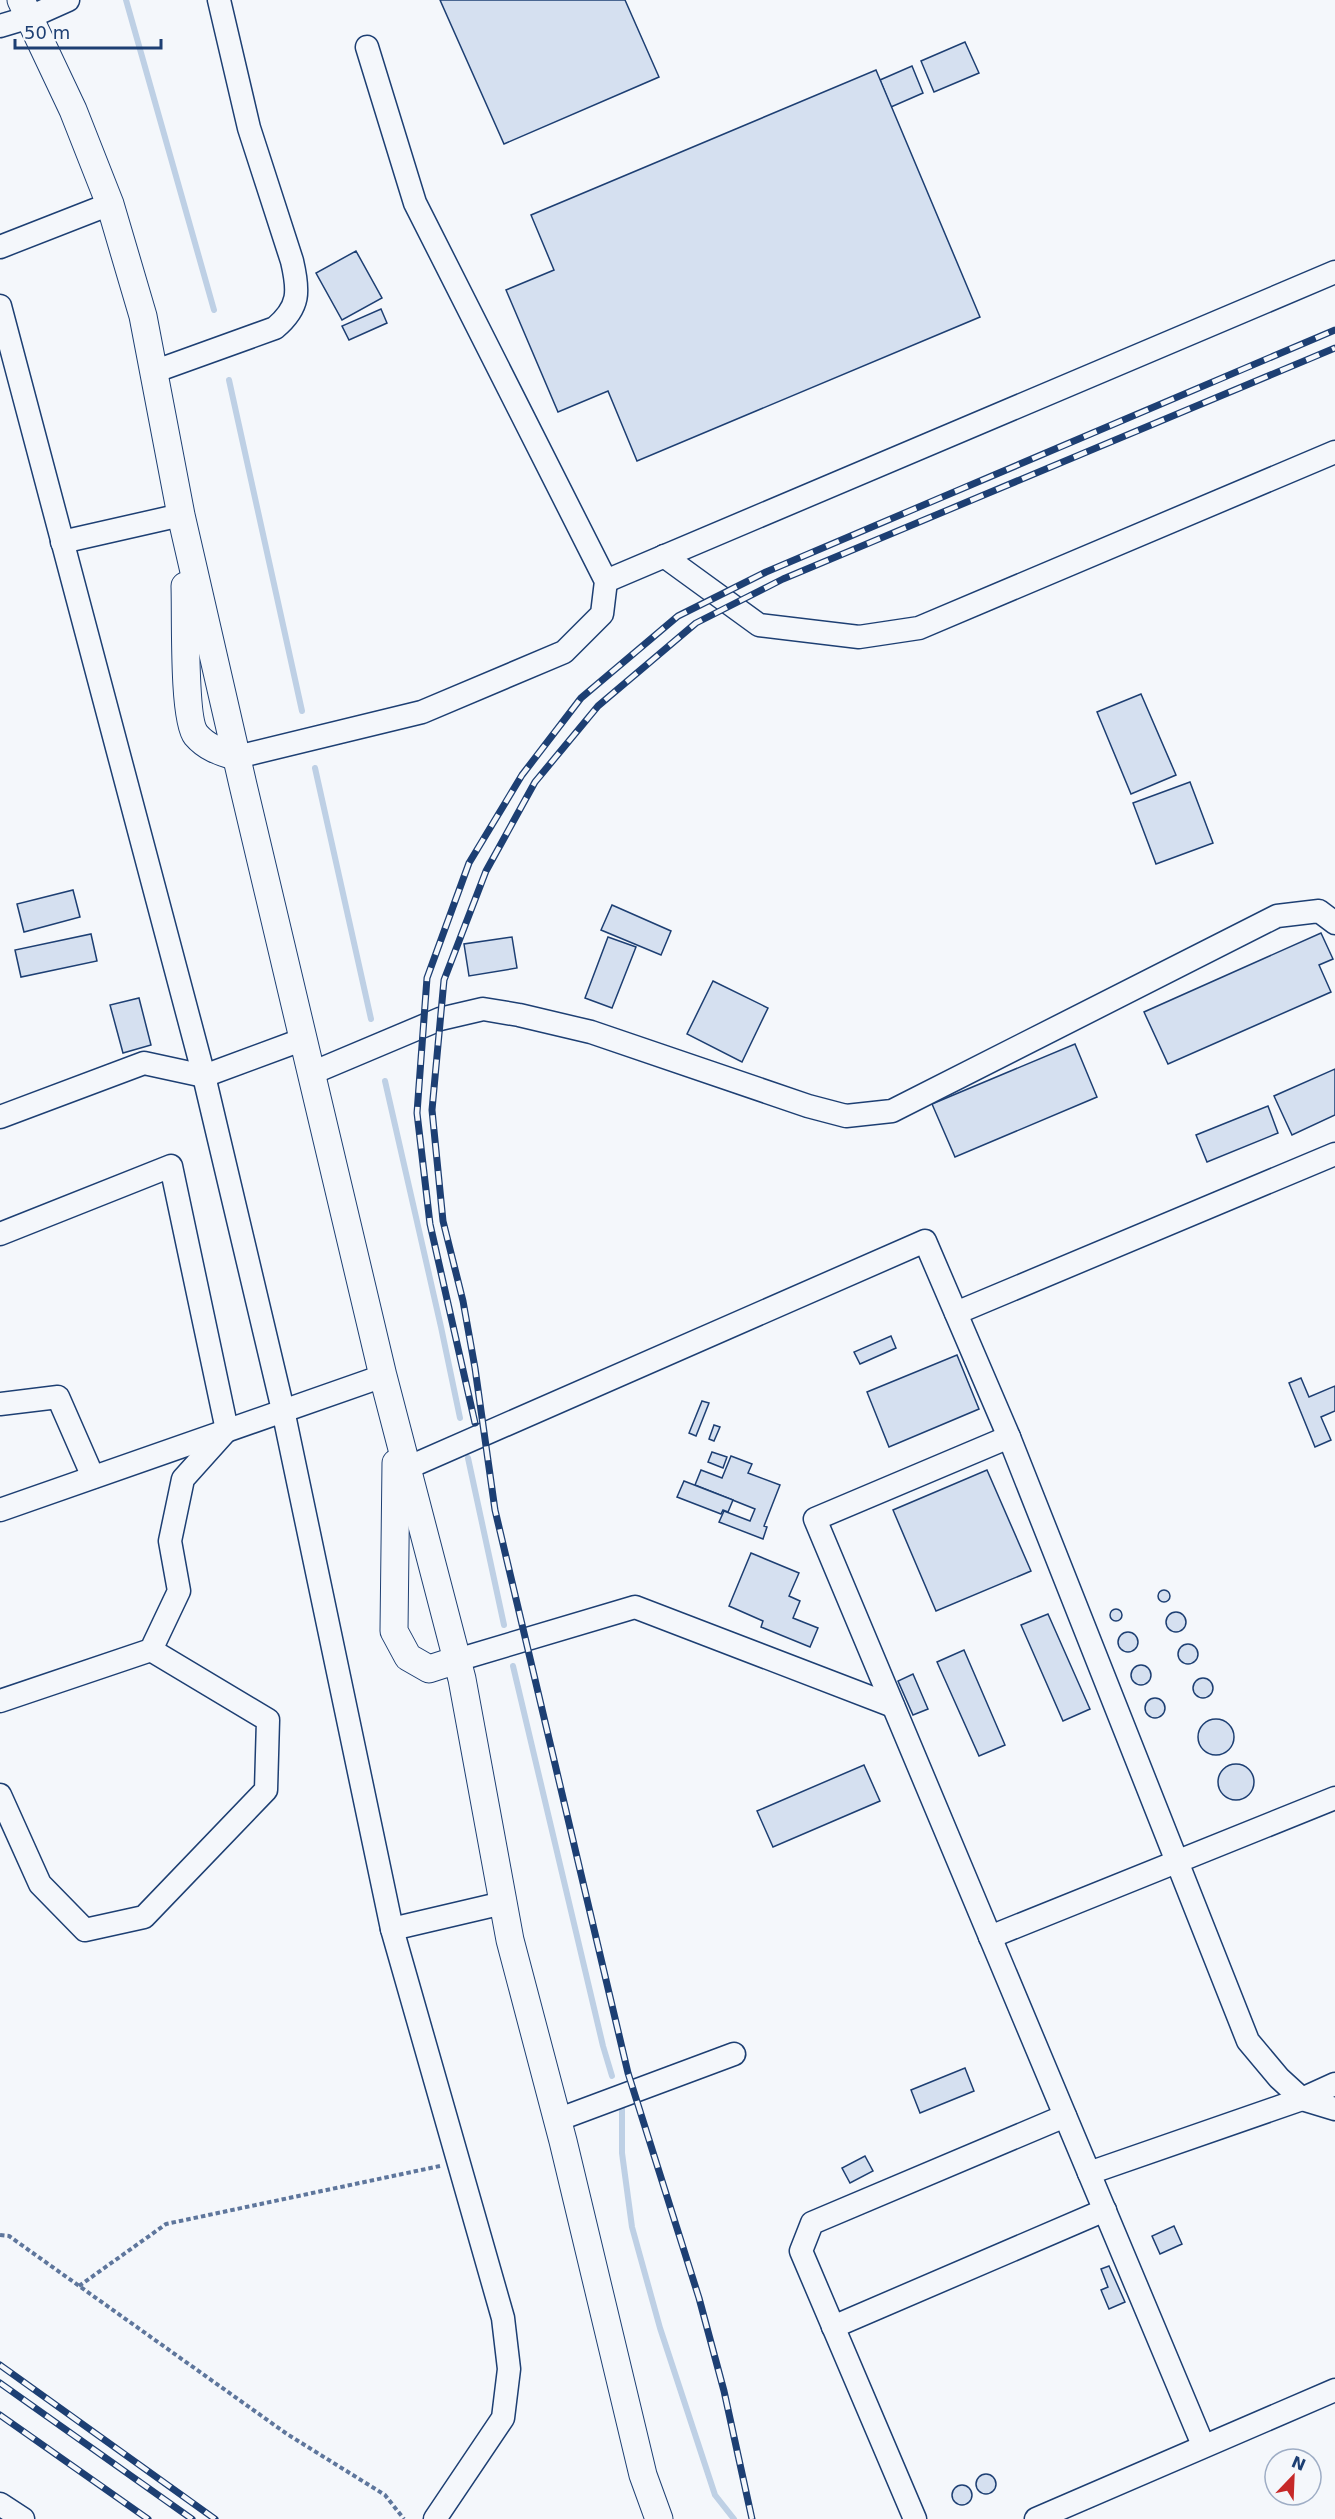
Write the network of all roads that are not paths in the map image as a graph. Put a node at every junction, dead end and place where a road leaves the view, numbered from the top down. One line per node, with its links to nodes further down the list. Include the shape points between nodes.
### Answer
1 (68, 0): 3 (lane)
2 (219, 0): 10 (lane, via 249,128 296,277 294,306 290,316 275,328)
3 (25, 8): 4 (lane); 6 (main road, via 73,110)
4 (0, 26)
5 (367, 47): 15 (lane, via 415,203)
6 (110, 204): 7 (lane); 10 (main road, via 143,316)
7 (0, 248)
8 (1335, 272): 14 (lane)
9 (0, 306): 13 (lane)
10 (153, 372): 12 (main road)
11 (1335, 452): 14 (lane, via 919,628 859,637 759,626)
12 (182, 522): 13 (lane); 16 (main road); 16 (main road, via 188,704 194,734 213,750)
13 (62, 542): 20 (lane)
14 (664, 556): 15 (lane)
15 (606, 581): 16 (lane, via 602,614 564,652 422,712)
16 (237, 757): 18 (main road)
17 (1335, 924): 19 (lane, via 1318,911 1277,916 892,1111 846,1116 591,1032 483,1009 440,1019)
18 (304, 1040): 19 (main road); 20 (lane)
19 (312, 1073): 25 (main road)
20 (204, 1076): 21 (lane, via 144,1063); 27 (lane)
21 (0, 1117)
22 (1335, 1154): 24 (lane)
23 (0, 1234): 28 (lane, via 171,1166)
24 (956, 1313): 30 (lane); 31 (lane, via 925,1241)
25 (382, 1376): 27 (lane); 29 (main road)
26 (0, 1404): 32 (lane, via 58,1396)
27 (283, 1410): 28 (lane); 42 (lane)
28 (227, 1430): 32 (lane); 34 (lane, via 183,1479 171,1541 179,1591)
29 (397, 1432): 31 (main road); 35 (main road, via 394,1631 408,1657 429,1669)
30 (1009, 1437): 37 (lane, via 815,1519); 40 (lane)
31 (407, 1468): 35 (main road)
32 (93, 1477): 33 (lane)
33 (0, 1510)
34 (151, 1650): 36 (lane); 38 (lane, via 268,1720 266,1790 144,1917 85,1930 40,1884)
35 (457, 1660): 37 (lane, via 635,1607); 41 (main road)
36 (0, 1701)
37 (893, 1706): 43 (lane)
38 (0, 1795)
39 (1335, 1798): 40 (lane)
40 (1177, 1862): 43 (lane); 46 (lane, via 1248,2041)
41 (503, 1903): 42 (lane); 49 (main road)
42 (392, 1929): 57 (lane, via 503,2318 509,2369 503,2418)
43 (990, 1937): 48 (lane)
44 (734, 2054): 49 (lane)
45 (1335, 2084): 46 (lane)
46 (1302, 2099): 47 (lane); 50 (lane)
47 (1335, 2109)
48 (1065, 2116): 50 (lane); 52 (lane, via 812,2223 801,2252)
49 (557, 2120): 58 (main road, via 643,2475)
50 (1089, 2173): 51 (lane)
51 (1105, 2210): 52 (lane); 54 (lane)
52 (833, 2327): 59 (lane)
53 (1335, 2390): 54 (lane)
54 (1203, 2445): 60 (lane)
55 (0, 2504): 56 (lane)
56 (23, 2519)
57 (435, 2519)
58 (660, 2519)
59 (915, 2519)
60 (1036, 2519)

